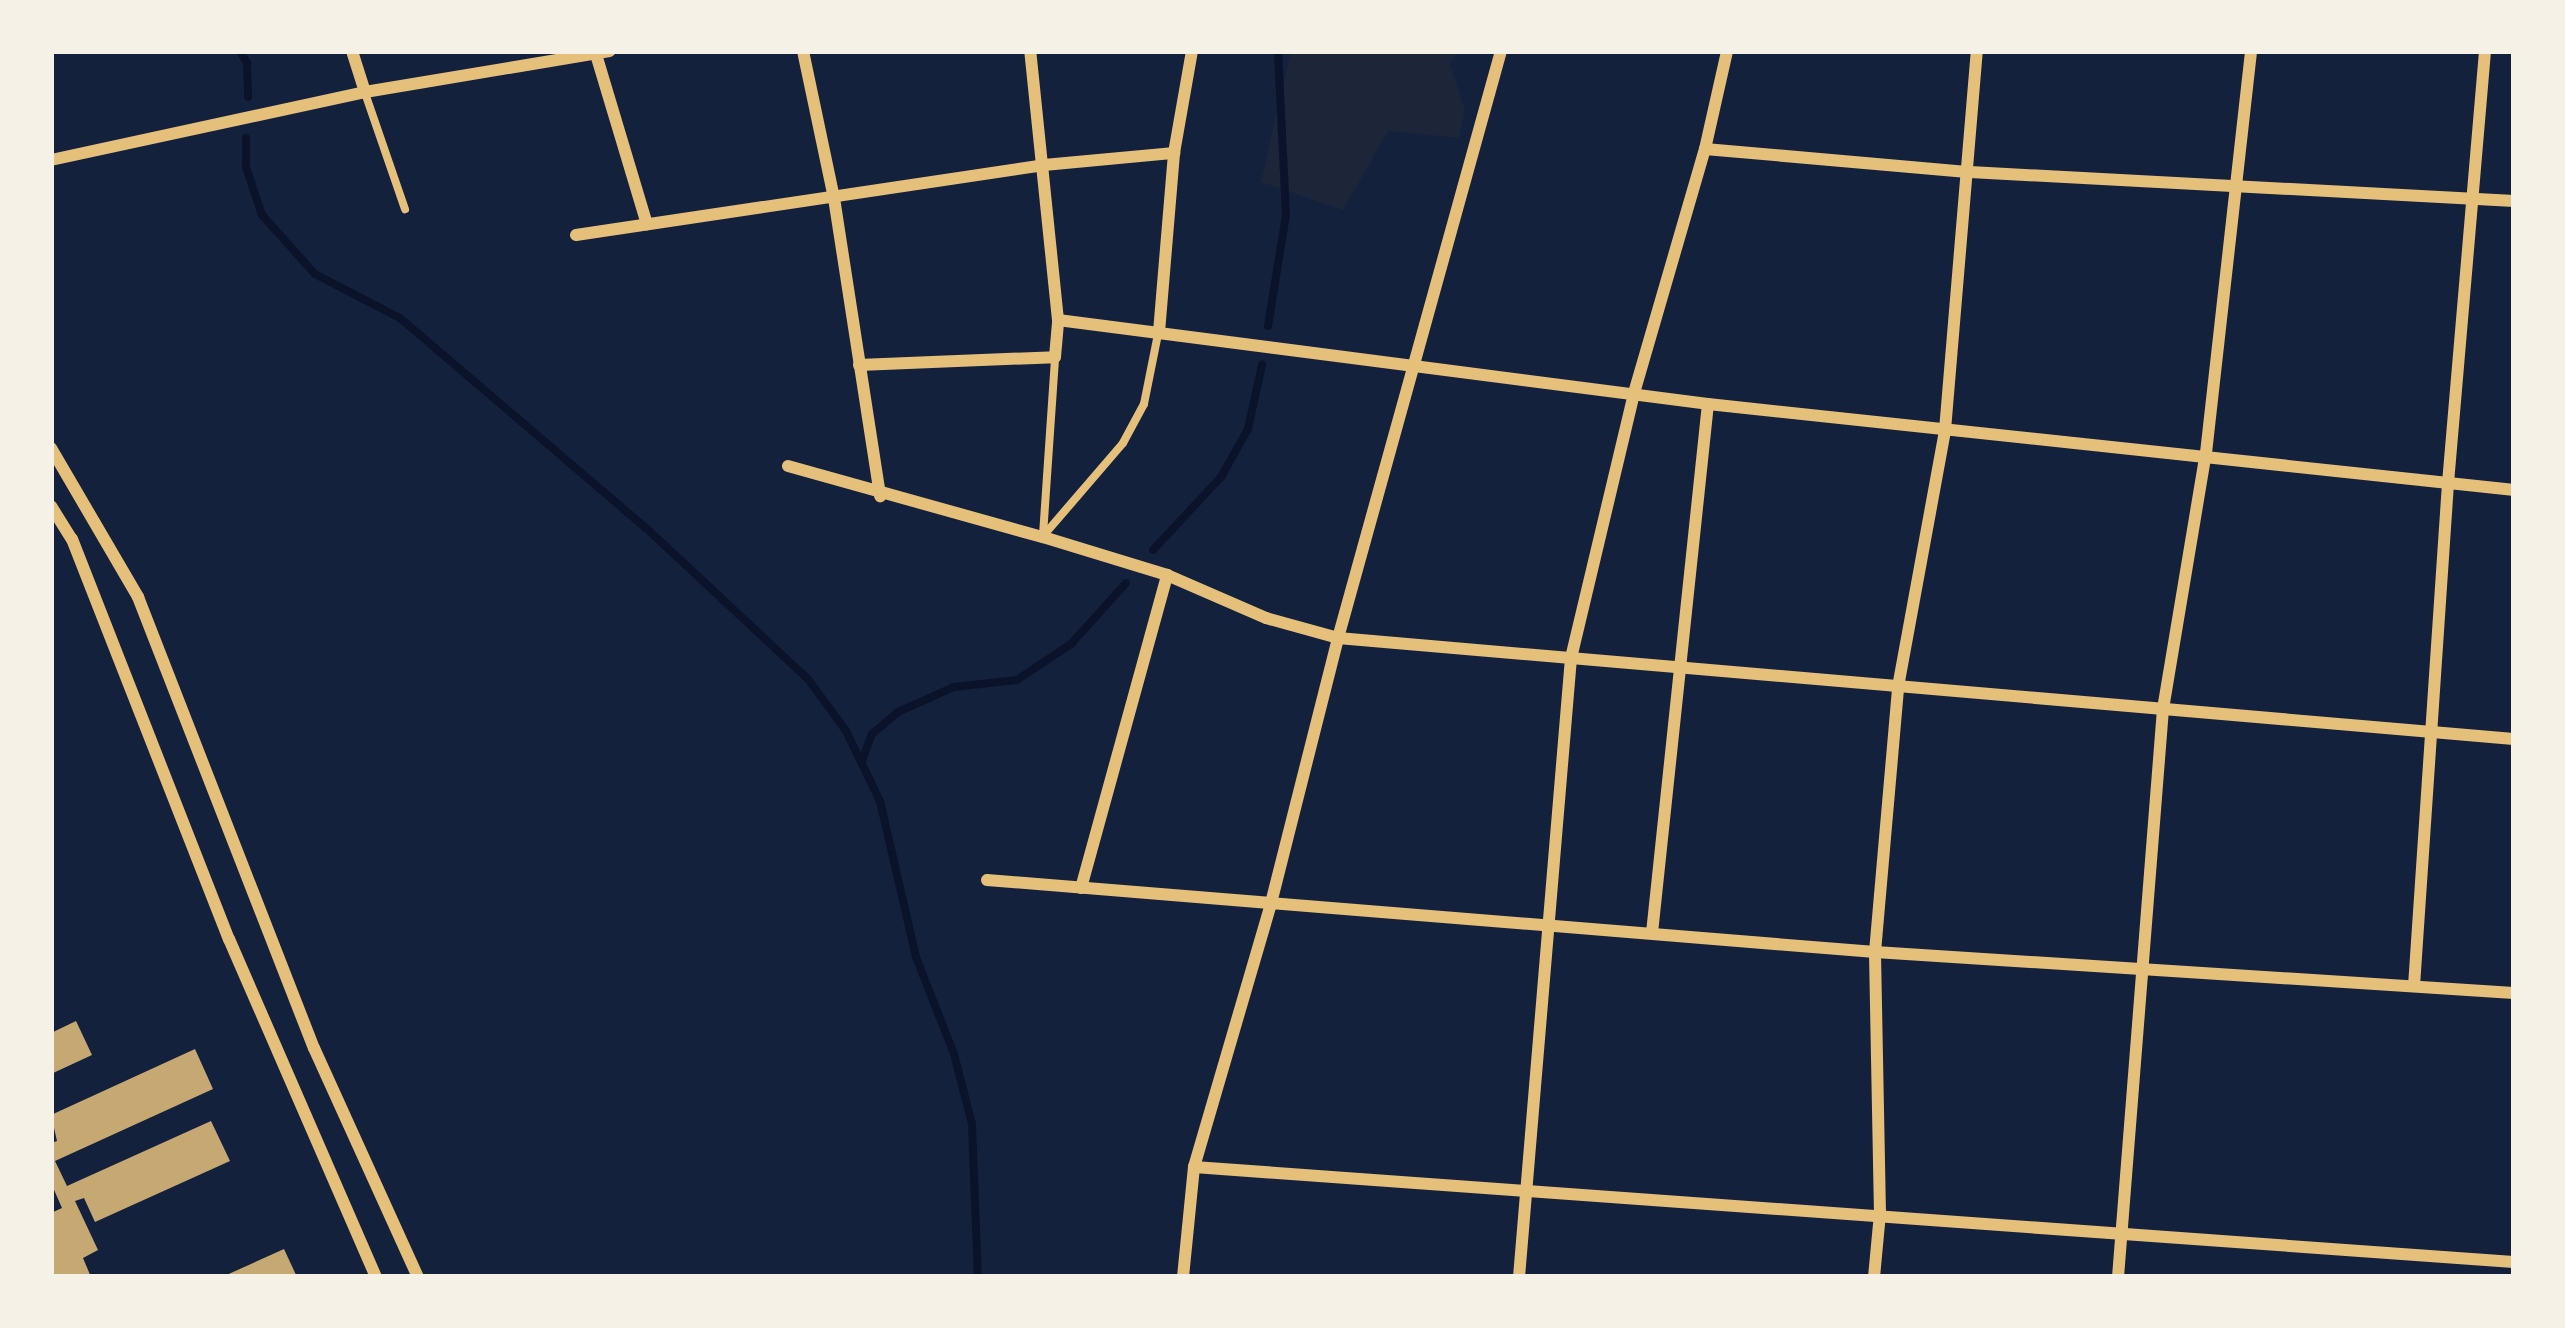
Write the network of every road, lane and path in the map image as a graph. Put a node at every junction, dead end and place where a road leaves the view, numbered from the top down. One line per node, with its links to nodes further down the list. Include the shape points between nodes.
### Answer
1 (352, 51): 11 (street)
2 (803, 51): 18 (street)
3 (1030, 51): 15 (street)
4 (1192, 51): 13 (street)
5 (1501, 51): 28 (street)
6 (1727, 51): 12 (street)
7 (1978, 51): 16 (street)
8 (2251, 51): 17 (street)
9 (2485, 51): 19 (street)
10 (600, 52): 11 (street); 22 (street)
11 (364, 92): 14 (street); 21 (lane)
12 (1706, 149): 16 (street); 29 (street)
13 (1174, 154): 15 (street); 25 (street)
14 (51, 160)
15 (1045, 165): 18 (street); 24 (street)
16 (1970, 172): 17 (street); 31 (street)
17 (2232, 185): 19 (street); 33 (street)
18 (834, 198): 22 (street); 27 (street)
19 (2476, 199): 20 (street); 35 (street)
20 (2514, 201)
21 (404, 208)
22 (646, 224): 23 (street)
23 (576, 235)
24 (1058, 320): 25 (street); 26 (street)
25 (1159, 332): 28 (street); 39 (lane, via 1144,404 1123,443)
26 (1055, 357): 27 (street); 39 (lane)
27 (859, 365): 37 (street)
28 (1415, 365): 29 (street); 41 (street)
29 (1634, 394): 30 (street); 42 (street)
30 (1708, 404): 31 (street); 43 (street)
31 (1946, 430): 33 (street); 44 (street)
32 (51, 448): 63 (street, via 138,596 314,1048)
33 (2206, 453): 35 (street); 45 (street)
34 (788, 466): 37 (street)
35 (2448, 483): 36 (street); 46 (street)
36 (2514, 490)
37 (880, 496): 39 (street)
38 (51, 506): 62 (street, via 72,538 229,940)
39 (1043, 536): 40 (street)
40 (1167, 575): 41 (street, via 1266,618); 49 (street)
41 (1338, 638): 42 (street); 50 (street)
42 (1571, 658): 43 (street); 51 (street)
43 (1677, 667): 44 (street); 52 (street)
44 (1898, 687): 45 (street); 53 (street)
45 (2163, 709): 46 (street); 54 (street)
46 (2432, 731): 47 (street); 55 (street)
47 (2514, 739)
48 (987, 880): 49 (street)
49 (1081, 888): 50 (street)
50 (1270, 907): 51 (street); 57 (street)
51 (1546, 925): 52 (street); 58 (street)
52 (1652, 933): 53 (street)
53 (1875, 952): 54 (street); 59 (street)
54 (2142, 969): 55 (street); 60 (street)
55 (2414, 986): 56 (street)
56 (2514, 993)
57 (1194, 1167): 58 (street); 64 (street)
58 (1527, 1189): 59 (street); 65 (street)
59 (1880, 1214): 60 (street); 66 (street)
60 (2122, 1233): 61 (street); 67 (street)
61 (2514, 1262)
62 (376, 1277)
63 (418, 1277)
64 (1184, 1277)
65 (1520, 1277)
66 (1874, 1277)
67 (2118, 1277)

